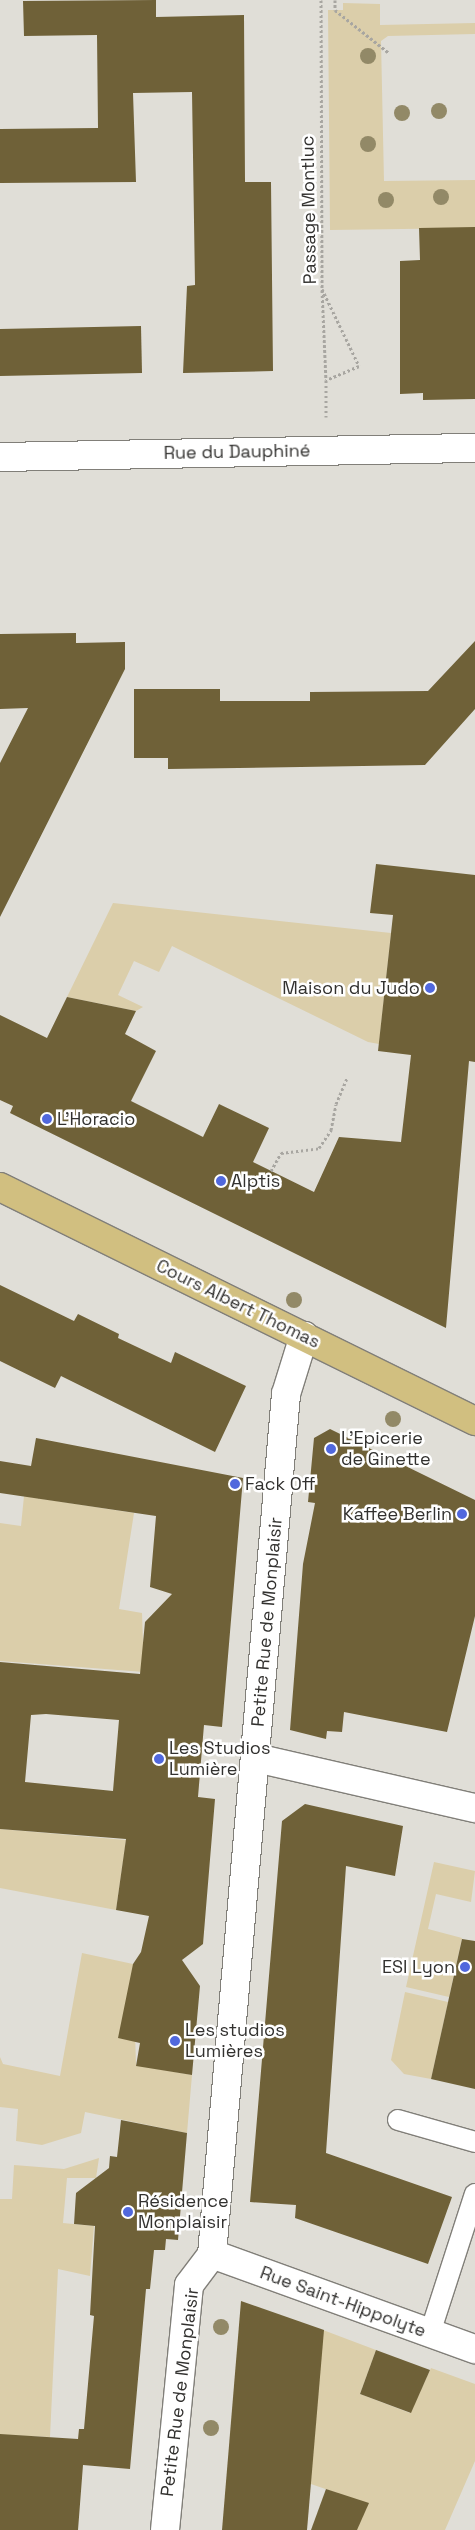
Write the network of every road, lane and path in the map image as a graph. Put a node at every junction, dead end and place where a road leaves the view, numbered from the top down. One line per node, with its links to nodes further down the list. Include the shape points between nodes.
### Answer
1 (321, 0): 4 (path, Passage Montluc)
2 (335, 0): 3 (path, via 335,10)
3 (389, 53)
4 (322, 288): 5 (path); 5 (path, Passage Montluc, via 359,366)
5 (326, 380): 7 (path)
6 (475, 448): 7 (street, Rue du Dauphiné)
7 (326, 450): 8 (street, Rue du Dauphiné)
8 (0, 457)
9 (347, 1078): 10 (path, via 336,1104 331,1130 319,1148 281,1153)
10 (271, 1171)
11 (0, 1187): 12 (main road, Cours Albert Thomas)
12 (304, 1336): 13 (main road, Cours Albert Thomas); 14 (street, Petite Rue de Monplaisir, via 286,1394)
13 (475, 1421)
14 (256, 1758): 15 (street); 20 (street, Petite Rue de Monplaisir)
15 (475, 1808)
16 (398, 2120): 17 (lane)
17 (475, 2142)
18 (475, 2194): 19 (lane)
19 (469, 2236): 21 (lane)
20 (212, 2254): 21 (street, Rue Saint-Hippolyte); 23 (street, Petite Rue de Monplaisir, via 189,2285)
21 (430, 2333): 22 (street, Rue Saint-Hippolyte)
22 (475, 2349)
23 (165, 2530)

